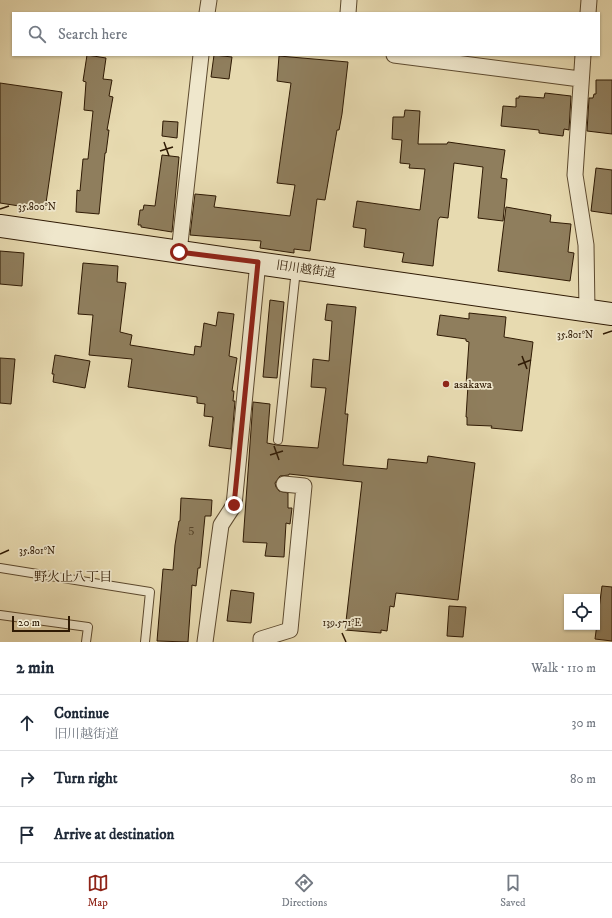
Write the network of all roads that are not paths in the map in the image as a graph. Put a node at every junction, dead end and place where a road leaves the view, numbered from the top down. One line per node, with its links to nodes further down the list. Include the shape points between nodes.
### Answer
1 (209, 0): 4 (street)
2 (349, 0): 5 (street)
3 (589, 0): 6 (street)
4 (207, 12)
5 (348, 12)
6 (588, 12)
7 (201, 56): 12 (street)
8 (402, 56): 10 (street)
9 (583, 56): 10 (street)
10 (580, 79): 15 (street, via 575,175 586,245)
11 (0, 226): 12 (main road, 旧川越街道)
12 (179, 252): 13 (main road, 旧川越街道)
13 (258, 262): 14 (main road, 旧川越街道); 23 (street, via 234,505 221,525)
14 (297, 268): 15 (main road, 旧川越街道); 17 (lane)
15 (587, 310): 16 (main road, 旧川越街道)
16 (612, 314)
17 (278, 440)
18 (284, 484): 24 (street, via 304,486 290,630 261,639)
19 (0, 568): 22 (lane, via 150,592)
20 (0, 615): 21 (lane, via 88,627)
21 (86, 642)
22 (145, 642)
23 (205, 642)
24 (261, 642)

